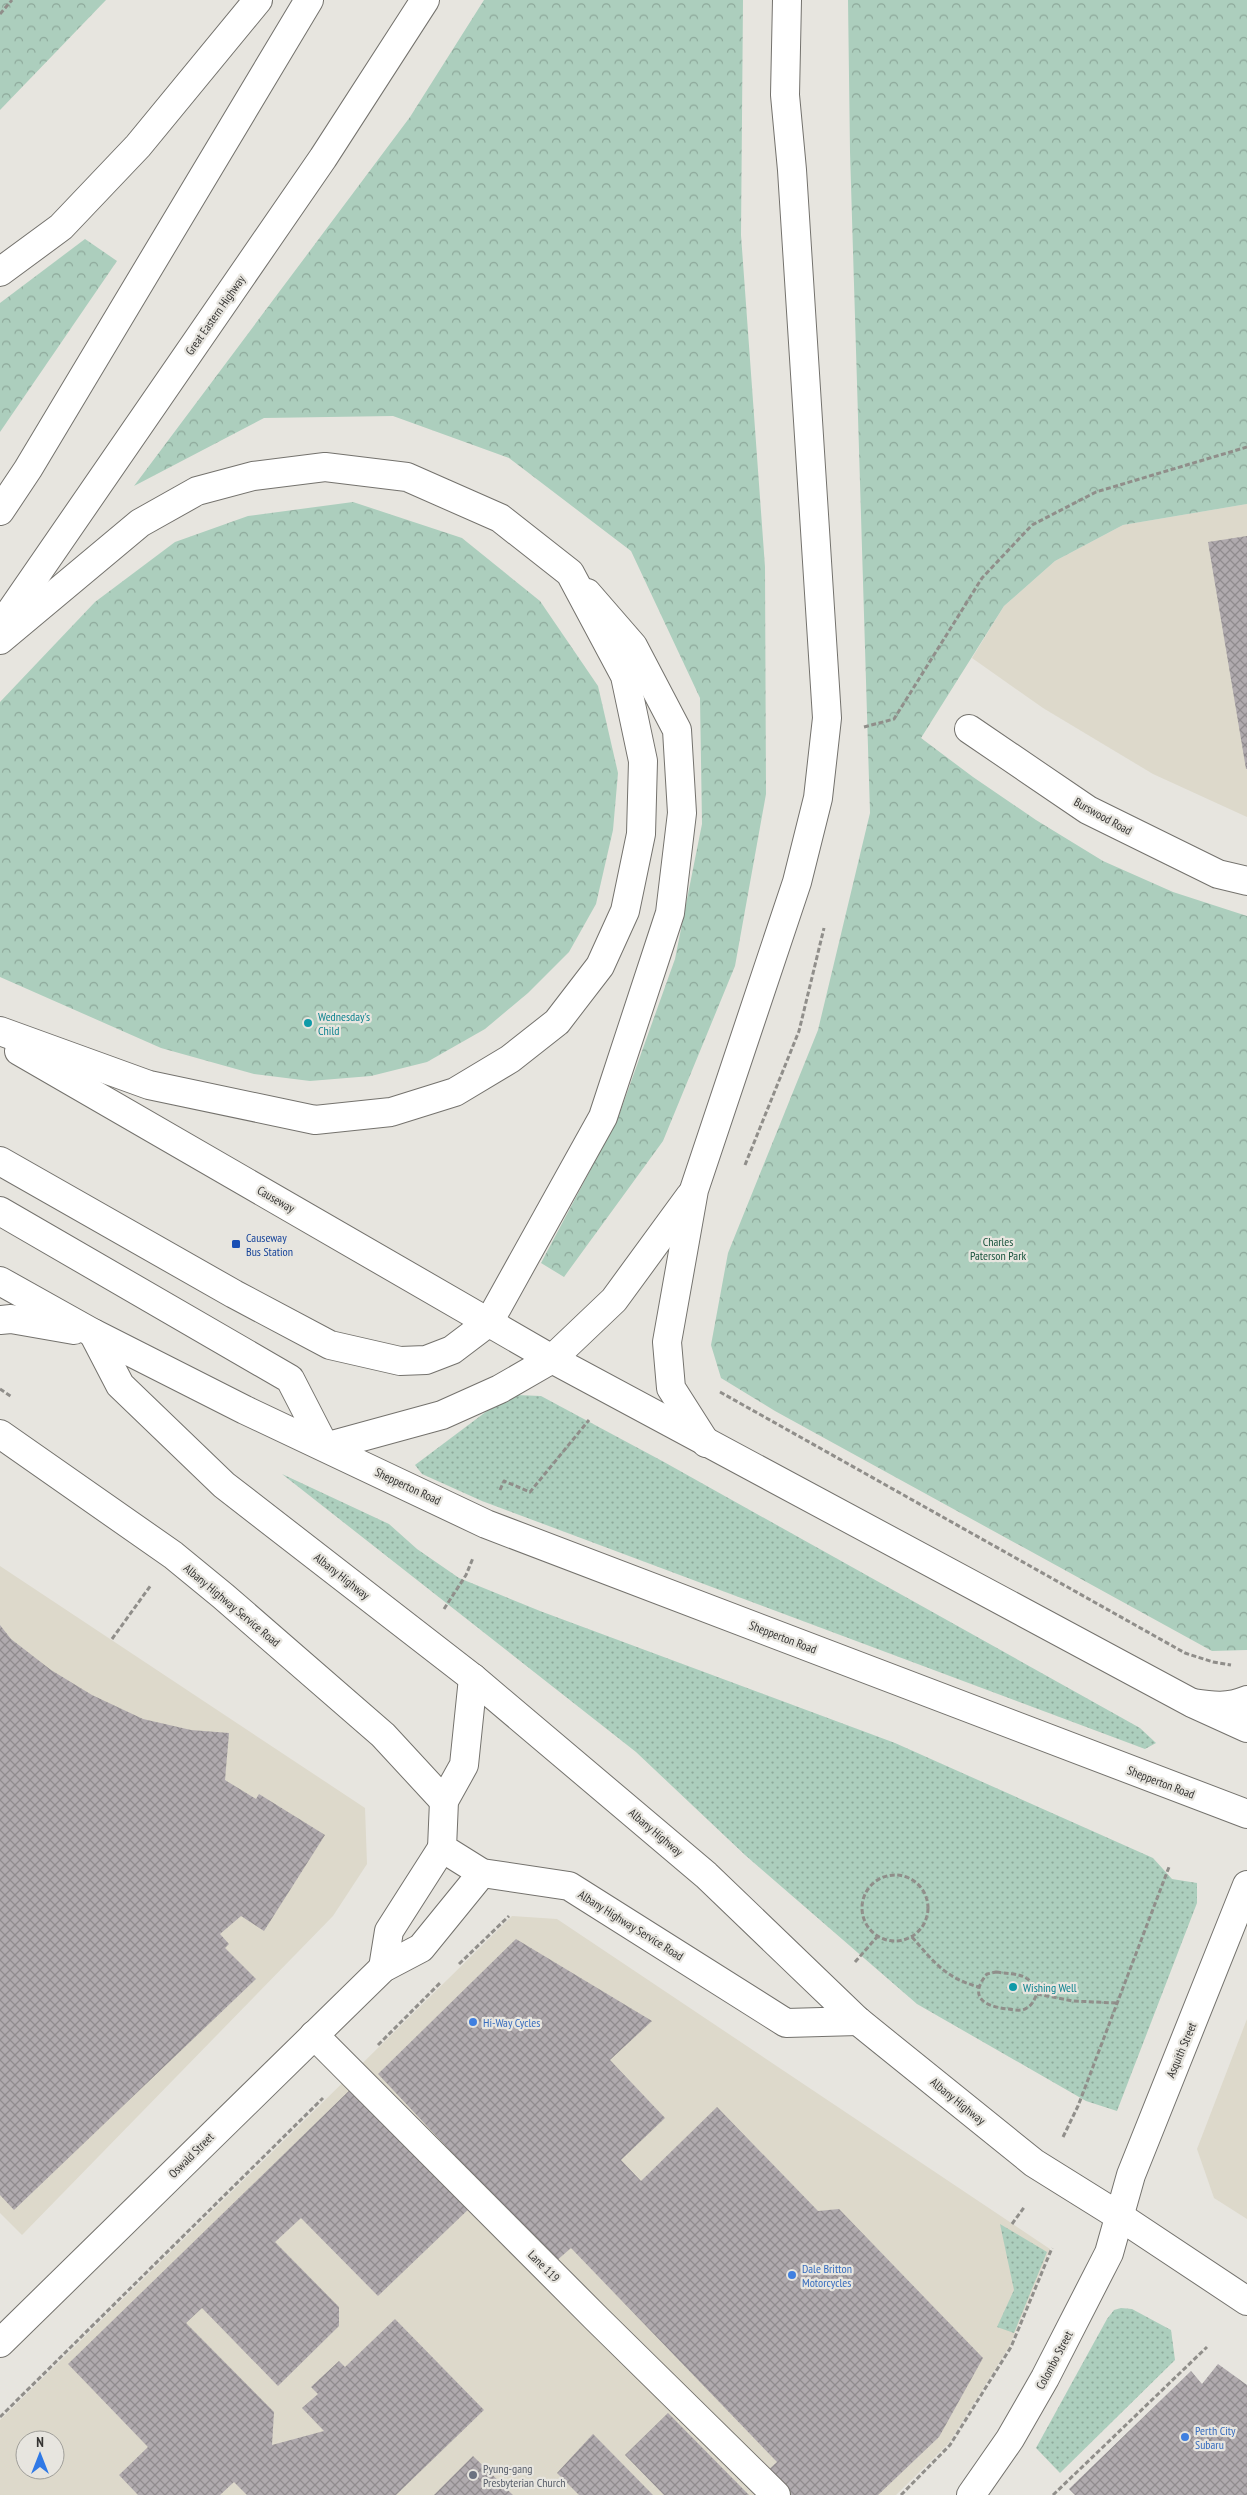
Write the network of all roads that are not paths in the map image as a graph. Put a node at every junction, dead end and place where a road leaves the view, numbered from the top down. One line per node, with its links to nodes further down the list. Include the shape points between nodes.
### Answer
1 (258, 0): 5 (main road, via 138,146 61,228)
2 (309, 0): 6 (main road)
3 (425, 0): 8 (main road, Great Eastern Highway, via 323,158)
4 (787, 0): 15 (main road, via 785,95 827,718 818,798 797,882)
5 (0, 272)
6 (0, 511)
7 (570, 572): 9 (main road, via 500,518 407,477 325,467 253,476 197,491 140,523); 12 (main road, via 624,676 643,761 641,834 624,911 600,966 557,1022 510,1059 456,1092 391,1112 315,1120 149,1085); 19 (main road, via 633,646 677,730 682,813 670,913 602,1117)
8 (0, 627)
9 (0, 640)
10 (969, 729): 11 (main road, Burswood Road, via 1088,810 1218,874)
11 (1247, 881)
12 (0, 1031)
13 (0, 1041): 19 (main road, Causeway)
14 (0, 1160): 19 (main road, via 226,1289 330,1344 400,1361 426,1360 452,1350)
15 (694, 1190): 21 (main road, via 614,1300); 23 (main road, via 667,1342 671,1388)
16 (0, 1211): 24 (main road, via 290,1379)
17 (0, 1281): 20 (main road)
18 (0, 1320): 20 (main road)
19 (489, 1322): 21 (main road, Causeway)
20 (93, 1334): 24 (main road); 25 (main road, Albany Highway, via 120,1385 224,1485)
21 (552, 1358): 23 (main road); 24 (main road, via 500,1389 442,1415)
22 (0, 1434): 29 (main road, Albany Highway Service Road, via 165,1550 223,1596 383,1735)
23 (706, 1443): 27 (main road)
24 (325, 1447): 30 (main road, Shepperton Road, via 486,1524)
25 (473, 1678): 29 (main road, via 464,1765); 35 (main road, Albany Highway, via 706,1875)
26 (1247, 1700): 27 (main road, via 1219,1706)
27 (1192, 1703): 28 (main road)
28 (1247, 1728)
29 (444, 1801): 31 (main road)
30 (1247, 1814)
31 (442, 1848): 32 (main road, Albany Highway Service Road); 34 (main road, via 390,1932)
32 (482, 1873): 34 (main road, Oswald Street, via 421,1948); 35 (main road, Albany Highway Service Road, via 569,1886 786,2023)
33 (1247, 1886): 37 (main road, Asquith Street, via 1134,2167)
34 (383, 1968): 36 (main road, Oswald Street)
35 (858, 2021): 37 (main road, Albany Highway, via 1034,2163)
36 (314, 2035): 39 (main road, Oswald Street); 40 (main road, Lane 119)
37 (1119, 2216): 38 (main road, Albany Highway); 41 (main road, Colombo Street, via 1109,2253 1050,2370 1010,2439)
38 (1247, 2301)
39 (0, 2343)
40 (776, 2495)
41 (971, 2495)

